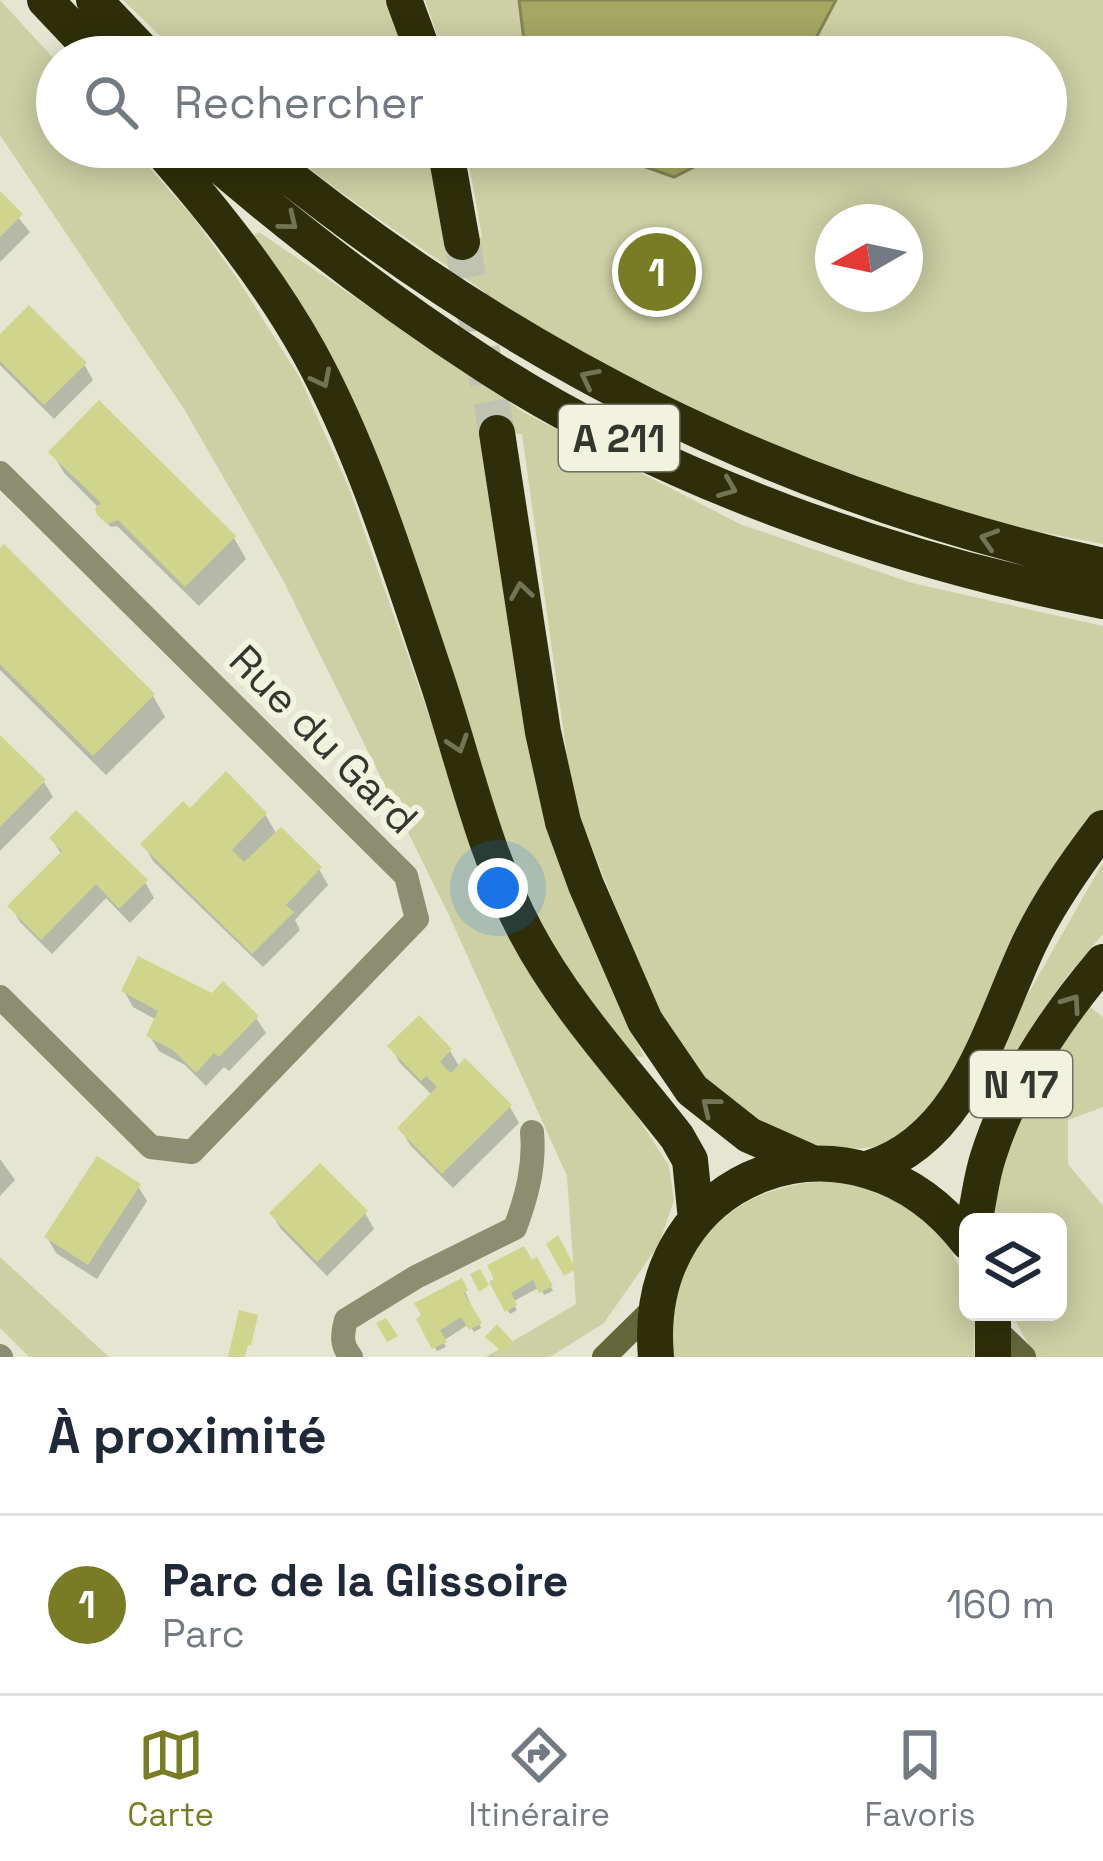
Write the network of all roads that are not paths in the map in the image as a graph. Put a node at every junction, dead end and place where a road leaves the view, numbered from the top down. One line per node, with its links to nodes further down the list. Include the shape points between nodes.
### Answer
1 (45, 0): 4 (highway)
2 (94, 0): 5 (highway)
3 (404, 0): 6 (highway)
4 (78, 36)
5 (128, 36)
6 (417, 36)
7 (175, 168): 23 (highway, one-way to 23, via 242,249 309,353 368,479 524,929 677,1137 690,1160)
8 (224, 168): 15 (highway, A 211, one-way to 15, via 395,303 580,420 839,530)
9 (277, 168): 14 (highway, A 211, one-way to 9, via 929,520 700,434 490,321)
10 (449, 168): 11 (highway)
11 (462, 242)
12 (497, 433): 20 (highway, one-way to 12, via 749,1136 692,1090 645,1021 563,822)
13 (0, 473): 18 (street, Rue du Gard, via 406,876 417,920 192,1152 151,1147)
14 (1103, 566)
15 (1103, 602)
16 (1103, 828): 21 (highway, N 17, via 1030,941 951,1107 918,1146)
17 (1103, 962): 22 (highway, N 17, one-way to 17, via 1005,1114)
18 (0, 997)
19 (532, 1132): 27 (street, via 527,1196 515,1228 346,1320)
20 (812, 1163): 21 (highway); 23 (highway, via 760,1175)
21 (870, 1168): 24 (highway, via 926,1196)
22 (976, 1213)
23 (696, 1220): 25 (highway)
24 (959, 1231)
25 (656, 1306): 28 (main road); 29 (highway)
26 (993, 1332): 30 (main road)
27 (351, 1357)
28 (604, 1357)
29 (656, 1357)
30 (1024, 1357)

